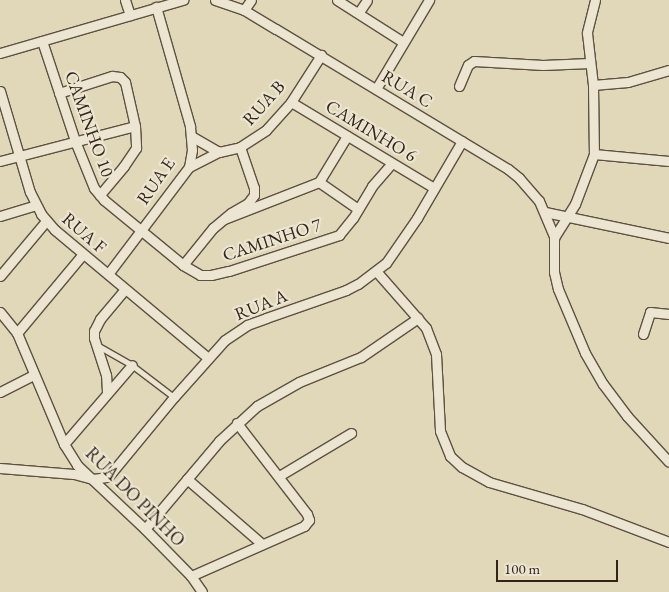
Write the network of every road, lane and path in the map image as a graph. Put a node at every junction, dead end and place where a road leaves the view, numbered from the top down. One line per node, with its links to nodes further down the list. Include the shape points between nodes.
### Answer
1 (125, 0): 12 (street)
2 (183, 0): 9 (street)
3 (215, 0): 10 (street, RUA C)
4 (252, 0): 10 (street)
5 (337, 0): 11 (street)
6 (366, 0): 11 (street)
7 (429, 0): 14 (street)
8 (595, 0): 17 (street, via 587,33)
9 (156, 7): 12 (street); 27 (street, RUA E)
10 (244, 10): 16 (street, RUA C)
11 (359, 12): 14 (street)
12 (130, 15): 13 (street)
13 (42, 41): 15 (street); 23 (street, CAMINHO 10)
14 (403, 42): 21 (street)
15 (0, 53)
16 (320, 55): 21 (street, RUA C); 24 (street, RUA B)
17 (590, 63): 19 (street); 20 (street, via 543,65 474,61 468,65)
18 (669, 70): 19 (street, via 628,82)
19 (593, 85): 33 (street)
20 (459, 86)
21 (376, 89): 30 (street, RUA C)
22 (0, 92): 25 (street, RUA F)
23 (59, 93): 26 (street, via 112,76 120,77); 29 (street, CAMINHO 10)
24 (291, 102): 28 (street, CAMINHO 6); 31 (street, RUA B, via 266,130)
25 (3, 109): 34 (street, RUA F)
26 (135, 126): 29 (street); 41 (street, via 136,148)
27 (192, 136): 32 (street); 38 (street, RUA E)
28 (347, 136): 37 (street, CAMINHO 6); 39 (street)
29 (75, 141): 34 (street); 41 (street, CAMINHO 10, via 89,179)
30 (462, 141): 40 (street, RUA A); 44 (street, RUA C, via 519,178)
31 (240, 147): 32 (street, RUA B); 47 (street, via 254,195)
32 (219, 152): 38 (street, RUA B)
33 (594, 154): 36 (street); 46 (street)
34 (20, 155): 35 (street); 42 (street, RUA F)
35 (0, 161)
36 (669, 161)
37 (390, 165): 40 (street, CAMINHO 6); 43 (street, CAMINHO 7)
38 (189, 167): 49 (street, RUA E)
39 (319, 182): 43 (street); 47 (street)
40 (432, 190): 54 (street, RUA A, via 399,246)
41 (100, 195): 49 (street, CAMINHO 10)
42 (34, 205): 45 (street); 48 (street, RUA F)
43 (358, 209): 53 (street, CAMINHO 7, via 339,235 278,256 211,275 194,273)
44 (545, 212): 46 (street); 50 (street, RUA C)
45 (0, 216)
46 (568, 218): 50 (street); 51 (street)
47 (224, 219): 53 (street)
48 (46, 221): 52 (street, RUA F); 56 (street)
49 (140, 230): 53 (street, CAMINHO 7); 55 (street, RUA E)
50 (554, 237): 73 (street, via 556,281 585,353 627,416)
51 (669, 238)
52 (83, 254): 55 (street, RUA F); 61 (street)
53 (183, 265)
54 (376, 271): 60 (street); 64 (street, RUA A, via 346,290 247,326)
55 (108, 274): 57 (street, RUA F)
56 (0, 276)
57 (125, 289): 63 (street, via 96,326); 64 (street, RUA F)
58 (0, 312): 61 (street, RUA DO PINHO)
59 (669, 314): 62 (street, via 650,312)
60 (418, 318): 70 (street, via 361,357 299,382); 79 (street, via 426,328 436,354 443,443 450,456 462,467 489,482 582,509)
61 (17, 333): 66 (street, RUA DO PINHO)
62 (643, 334)
63 (96, 345): 65 (lane); 68 (street, via 106,375)
64 (207, 357): 69 (street, RUA A)
65 (132, 365): 68 (street); 69 (lane)
66 (34, 375): 67 (street); 72 (street, RUA DO PINHO)
67 (0, 392)
68 (107, 392): 72 (street)
69 (174, 397): 77 (street, RUA A, via 113,472 103,479)
70 (237, 422): 75 (street); 76 (street)
71 (351, 433): 75 (street)
72 (64, 444): 77 (street, RUA DO PINHO, via 77,465)
73 (669, 462)
74 (0, 468): 77 (street, via 74,474)
75 (278, 476): 80 (street, via 308,514 308,520 304,526)
76 (187, 478): 78 (street); 80 (street)
77 (93, 479): 78 (street, RUA DO PINHO)
78 (145, 529): 81 (street, RUA DO PINHO)
79 (669, 542)
80 (262, 544): 81 (street)
81 (191, 576): 82 (street, RUA DO PINHO)
82 (202, 592)

